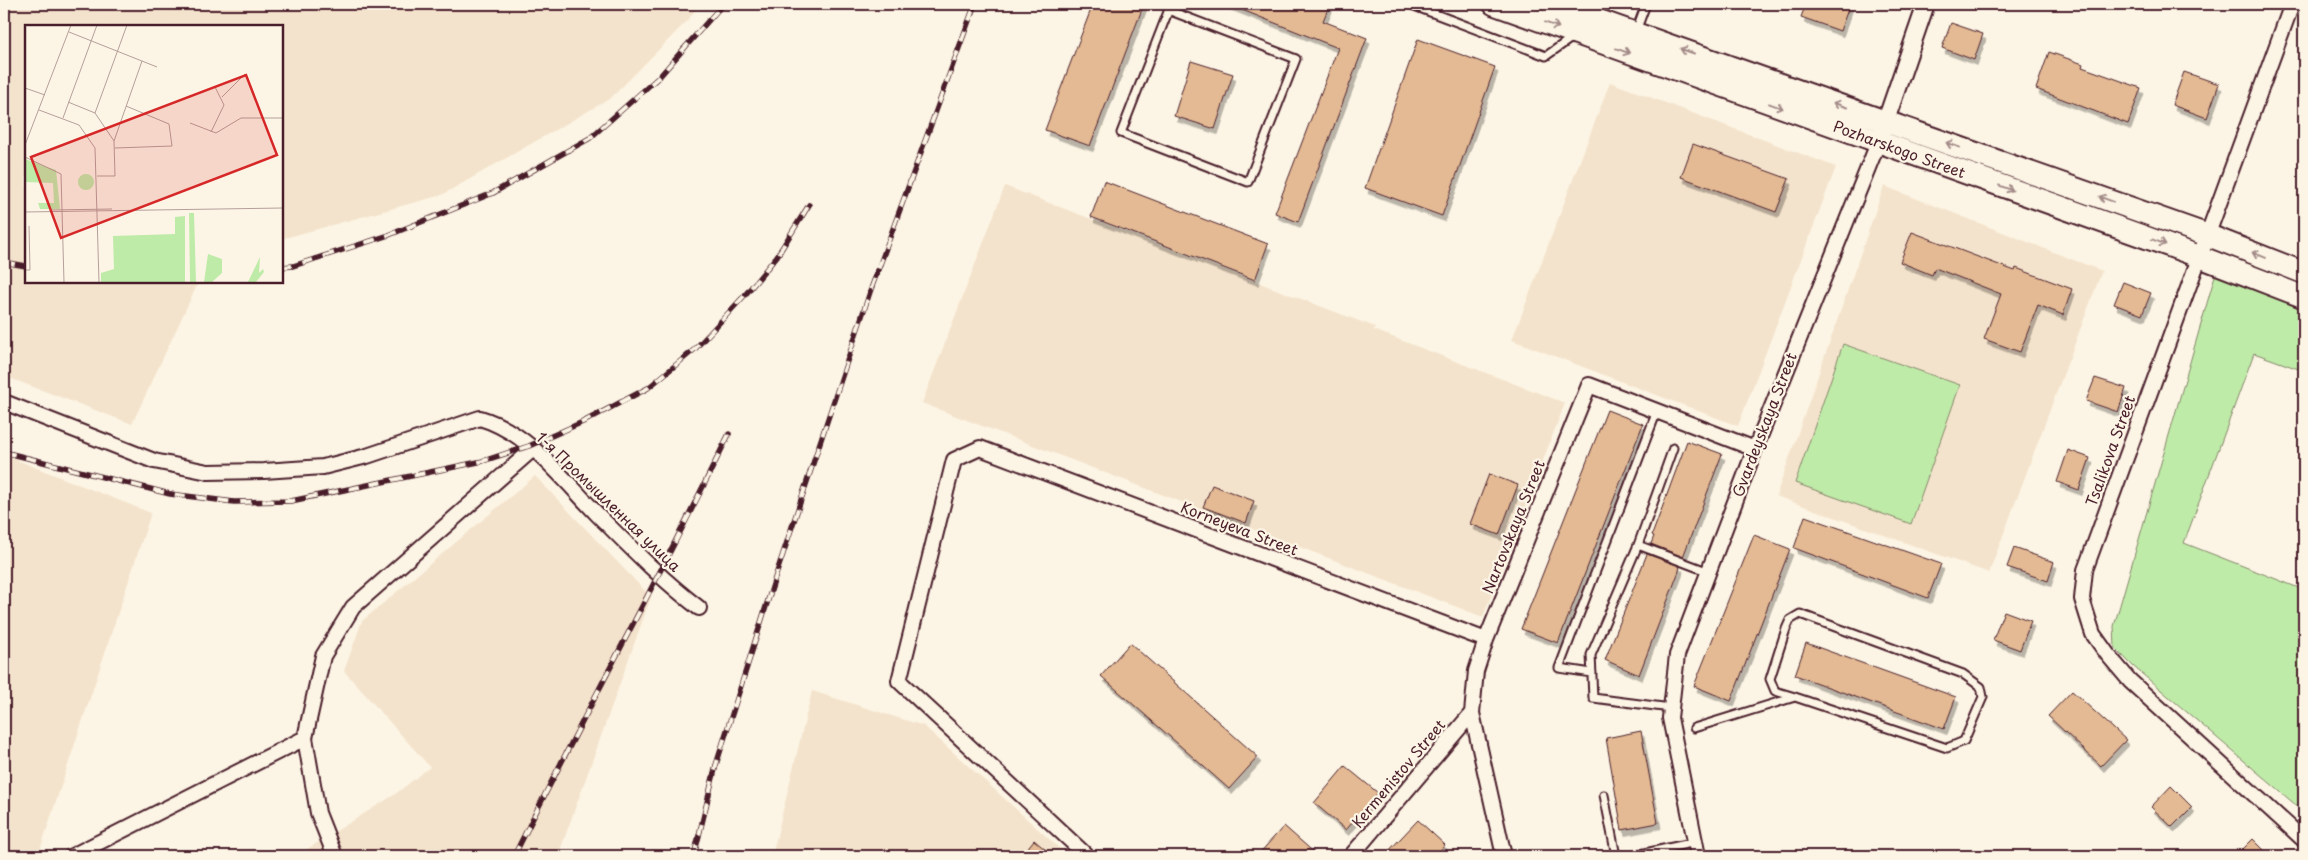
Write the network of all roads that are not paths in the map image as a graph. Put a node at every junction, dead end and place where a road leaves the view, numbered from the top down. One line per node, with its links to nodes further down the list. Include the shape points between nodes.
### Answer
1 (1409, 4): 8 (lane, via 1546,56)
2 (1494, 4): 8 (main road, Pozharskogo Street, one-way to 8)
3 (1552, 4): 8 (main road, Pozharskogo Street)
4 (1646, 4): 9 (lane)
5 (1926, 4): 10 (street, Gvardeyskaya Street)
6 (2292, 4): 12 (street, Tsalikova Street)
7 (1170, 7): 7 (lane, via 1121,133 1248,182 1296,59)
8 (1583, 26): 9 (main road, Pozharskogo Street); 11 (main road, Pozharskogo Street, one-way to 11)
9 (1635, 33): 10 (main road, Pozharskogo Street, one-way to 9)
10 (1886, 121): 11 (street, Gvardeyskaya Street); 12 (main road, Pozharskogo Street, one-way to 10)
11 (1878, 143): 13 (main road, Pozharskogo Street, one-way to 13); 20 (street, Gvardeyskaya Street)
12 (2207, 235): 13 (street, Tsalikova Street); 14 (main road, Pozharskogo Street, one-way to 12)
13 (2198, 256): 15 (main road, Pozharskogo Street); 32 (street, Tsalikova Street, via 2085,570 2082,600 2093,634 2130,681)
14 (2304, 273)
15 (2304, 297)
16 (4, 402): 19 (street, 1-я Промышленная улица, via 154,461 208,472 323,467 480,418 498,424)
17 (1657, 411): 20 (street, Nartovskaya Street); 24 (street, Nartovskaya Street, via 1589,384); 25 (lane, via 1559,668)
18 (1673, 448): 21 (lane)
19 (533, 449): 23 (street, 1-я Промышленная улица, via 637,555); 30 (street, via 353,607 323,656)
20 (1755, 449): 22 (street, Gvardeyskaya Street)
21 (1638, 546): 22 (lane); 25 (lane, via 1591,655)
22 (1708, 572): 27 (street, Gvardeyskaya Street, via 1677,655)
23 (698, 608)
24 (1486, 640): 28 (street, Nartovskaya Street, via 1476,671); 36 (street, Korneyeva Street, via 980,448 954,460 899,681)
25 (1592, 674): 27 (lane, via 1593,698)
26 (1795, 697): 26 (lane, via 1948,748 1964,741 1983,697 1980,687 1963,674 1800,614 1788,624 1770,679 1775,691); 29 (lane)
27 (1671, 708): 33 (street, Gvardeyskaya Street, via 1670,718)
28 (1472, 713): 37 (street, Kermenistov Street); 38 (street, Nartovskaya Street)
29 (1694, 728)
30 (305, 738): 34 (street); 35 (street, via 318,813)
31 (1604, 795): 39 (lane)
32 (2304, 840)
33 (1696, 842): 40 (lane); 41 (street, Gvardeyskaya Street)
34 (72, 856)
35 (336, 856)
36 (1087, 856)
37 (1351, 856)
38 (1504, 856)
39 (1616, 856)
40 (1631, 856)
41 (1698, 856)

